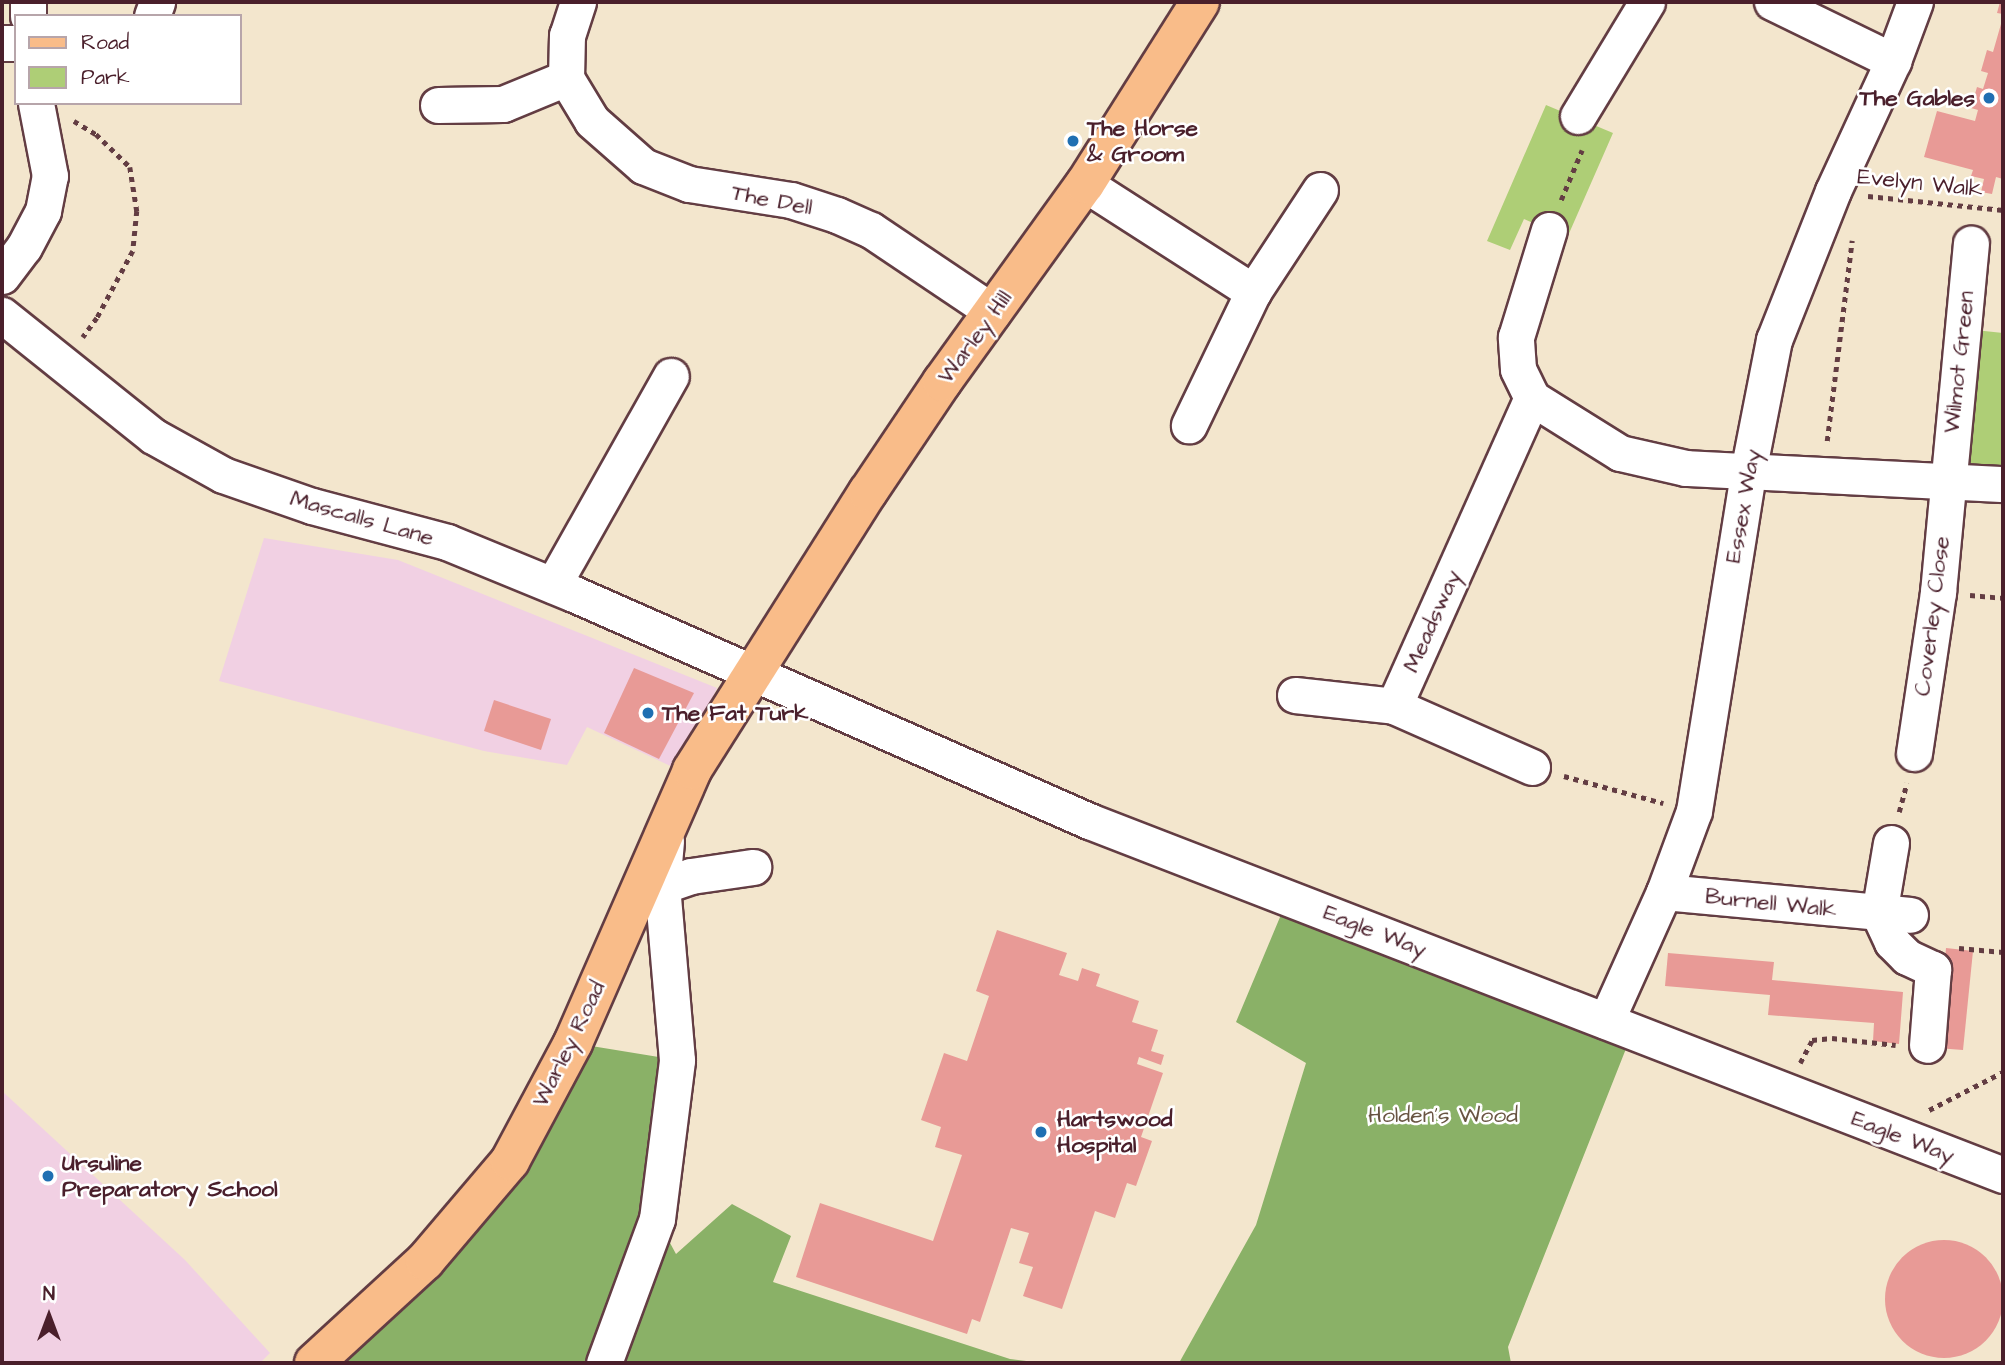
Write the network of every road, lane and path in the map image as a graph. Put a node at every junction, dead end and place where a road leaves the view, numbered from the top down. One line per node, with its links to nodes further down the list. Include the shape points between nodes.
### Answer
1 (578, 2): 7 (street, via 568,35)
2 (1200, 2): 12 (main road, Warley Hill)
3 (1647, 2): 10 (street)
4 (1772, 2): 6 (street)
5 (1915, 2): 6 (street, Essex Way)
6 (1893, 61): 14 (street, Essex Way)
7 (566, 78): 9 (street, via 503,104); 21 (street, The Dell, via 592,121 643,166 689,184 792,200 837,215 871,230)
8 (36, 105): 19 (street, via 50,176 43,211)
9 (438, 105)
10 (1578, 116): 16 (path, via 1593,125)
11 (71, 120): 23 (path, via 96,134 130,167 137,211 133,251 97,318)
12 (1085, 184): 20 (street); 21 (main road, Warley Hill)
13 (1320, 190): 20 (street)
14 (1833, 191): 15 (path, Evelyn Walk); 27 (street, Essex Way, via 1774,340)
15 (2003, 210)
16 (1549, 230): 25 (street, via 1516,337 1518,369)
17 (1853, 235): 28 (path)
18 (1971, 244): 29 (street, Wilmot Green)
19 (2, 276)
20 (1253, 292): 26 (street)
21 (993, 312): 32 (main road, Warley Hill, via 875,481)
22 (2, 315): 23 (street, Mascalls Lane)
23 (61, 365): 31 (street, Mascalls Lane, via 153,436 223,475 312,506 447,542)
24 (671, 376): 31 (street)
25 (1532, 398): 27 (street, via 1620,453 1686,468); 34 (street, Meadsway)
26 (1189, 425)
27 (1748, 472): 28 (street); 37 (street, Essex Way)
28 (1823, 474): 29 (street)
29 (1948, 479): 30 (street); 35 (street, Coverley Close, via 1938,592)
30 (2003, 484)
31 (553, 585): 32 (street, Mascalls Lane)
32 (752, 674): 38 (main road, Warley Road, via 692,770); 44 (street, Eagle Way, via 1089,821)
33 (1295, 695): 34 (street)
34 (1394, 706): 36 (street)
35 (1914, 753): 39 (path)
36 (1532, 767): 37 (path)
37 (1694, 811): 42 (street, Essex Way)
38 (667, 831): 41 (street); 50 (main road, Warley Road, via 573,1042 510,1161 425,1261)
39 (1891, 843): 43 (street)
40 (753, 867): 41 (street, via 691,876)
41 (662, 886): 51 (street, via 677,1060 661,1192 657,1219)
42 (1664, 892): 43 (street, Burnell Walk); 44 (street, Essex Way)
43 (1895, 914): 45 (street, via 1892,942 1908,957 1933,969)
44 (1606, 1021): 47 (street, Eagle Way)
45 (1927, 1045): 47 (path, via 1812,1040)
46 (2003, 1072): 48 (path)
47 (1781, 1089): 48 (street, Eagle Way)
48 (1892, 1132): 49 (street, Eagle Way)
49 (2003, 1175)
50 (314, 1363)
51 (604, 1363)

